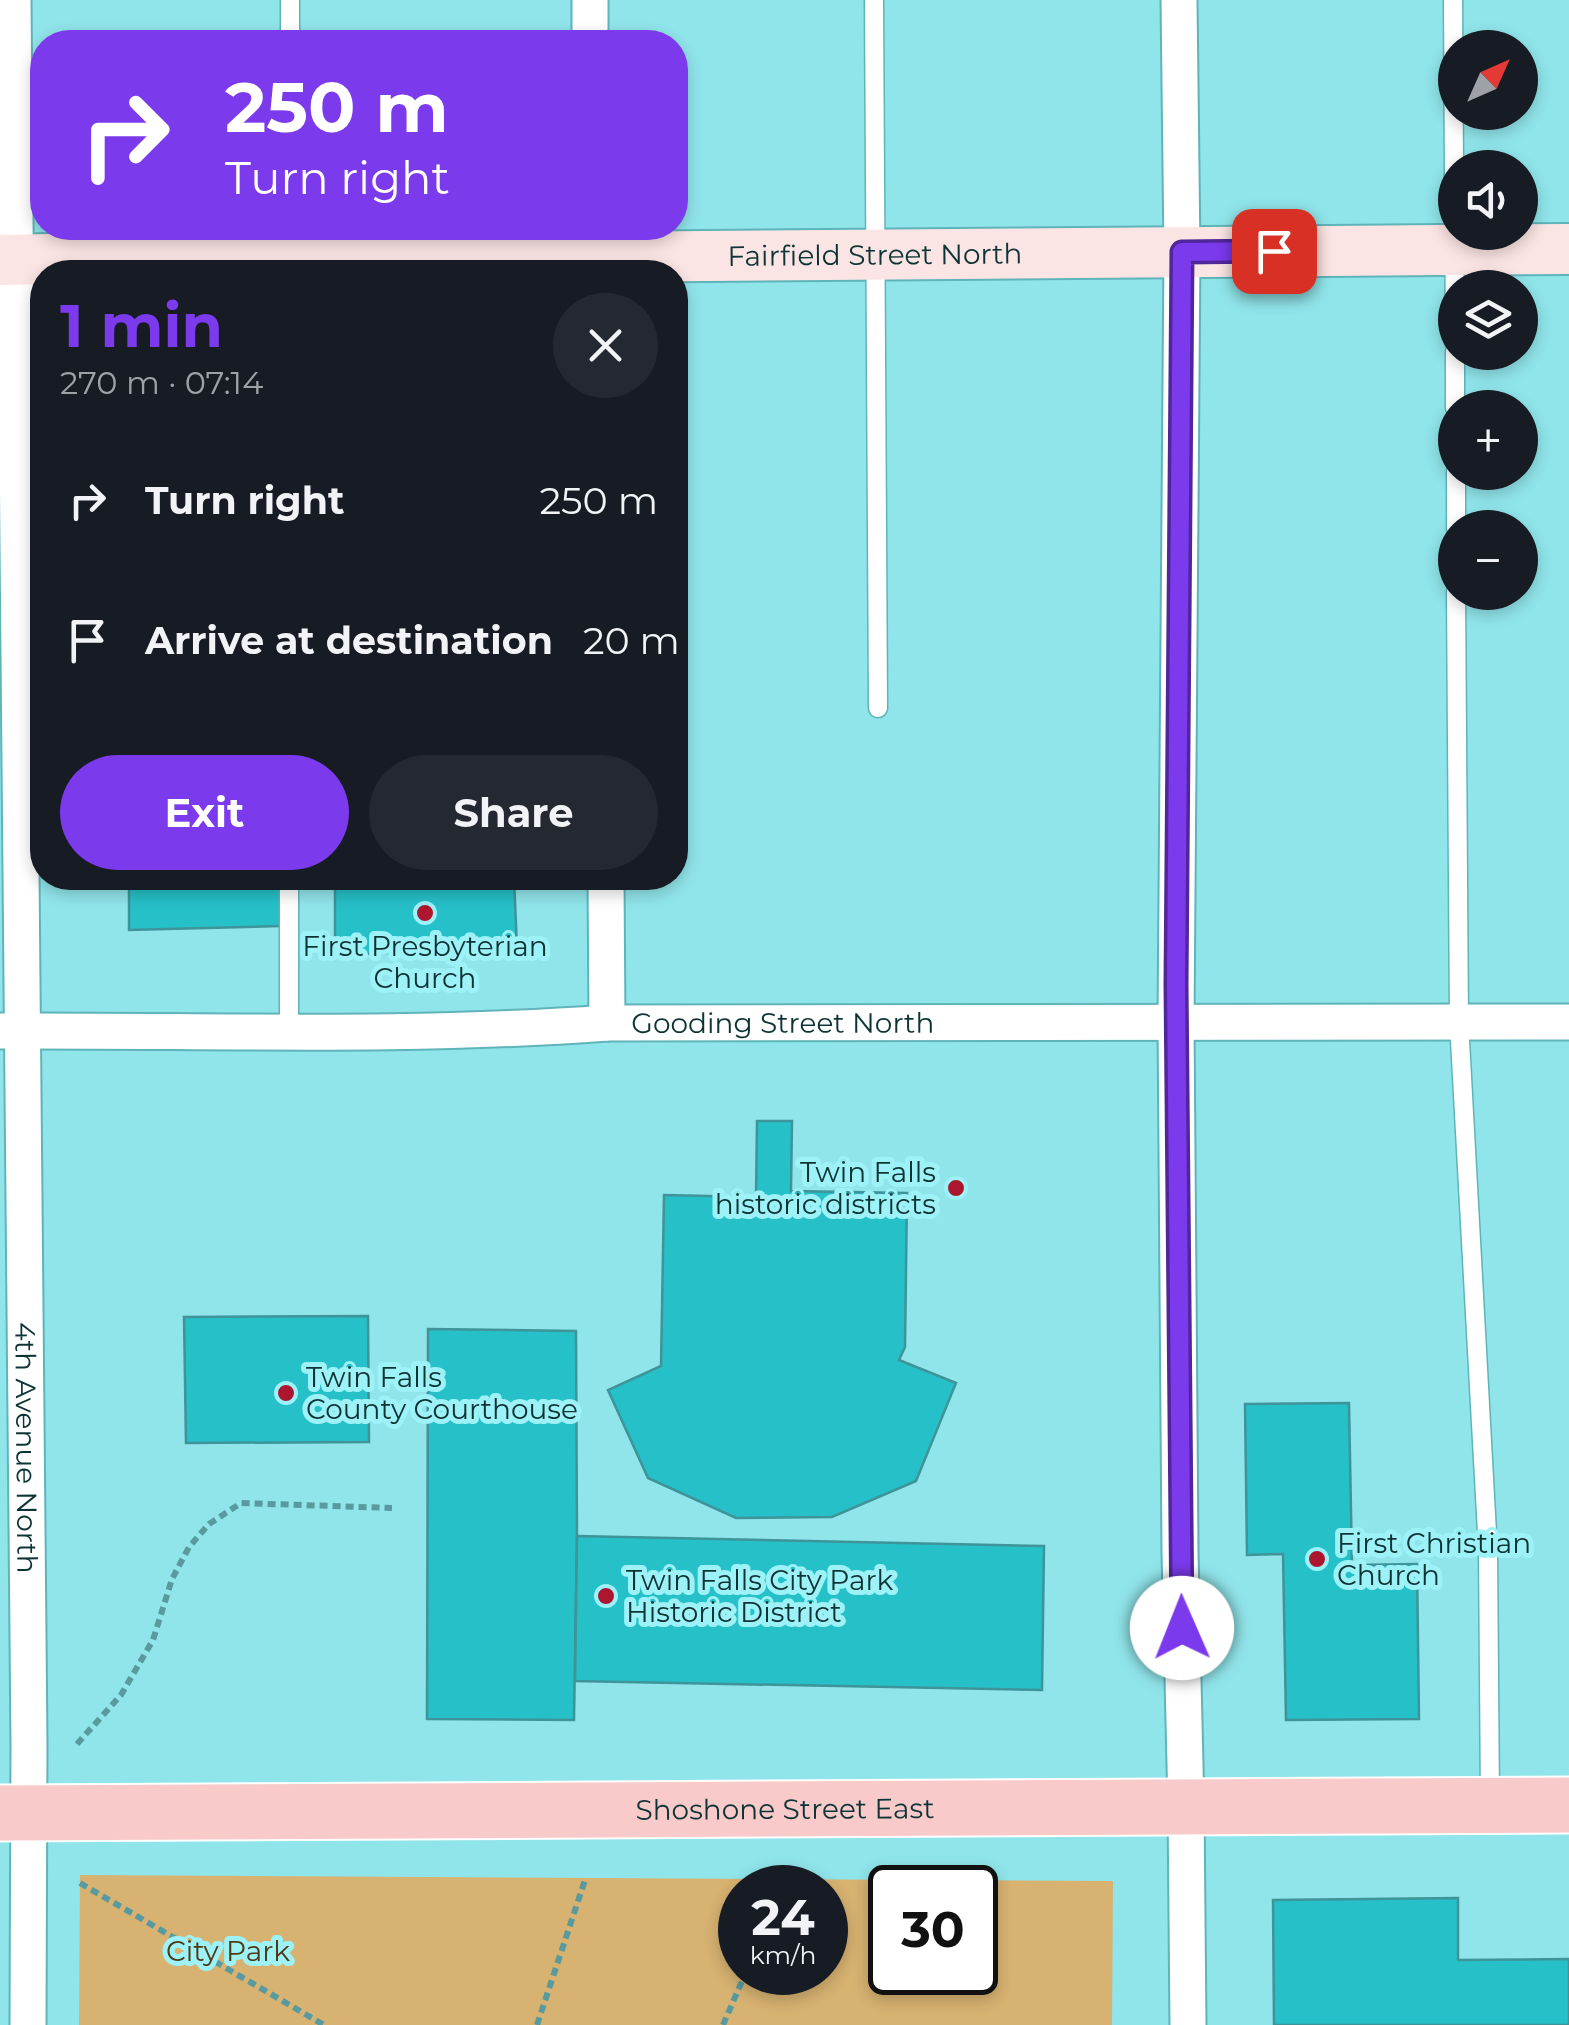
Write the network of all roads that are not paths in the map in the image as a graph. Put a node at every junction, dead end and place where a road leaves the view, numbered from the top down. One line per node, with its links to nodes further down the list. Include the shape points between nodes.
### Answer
1 (13, 0): 17 (street, 4th Avenue North)
2 (290, 0): 7 (lane)
3 (590, 0): 8 (street)
4 (874, 0): 15 (lane)
5 (1179, 0): 14 (street)
6 (1453, 0): 9 (lane)
7 (290, 30)
8 (590, 30)
9 (1454, 150)
10 (1538, 249): 11 (street, Fairfield Street North)
11 (1569, 249)
12 (1454, 250): 14 (street, Fairfield Street North); 18 (lane)
13 (591, 252): 15 (street, Fairfield Street North); 16 (street, Fairfield Street North)
14 (1182, 252): 15 (street, Fairfield Street North); 23 (street)
15 (876, 254): 20 (lane)
16 (287, 256): 17 (street, Fairfield Street North)
17 (8, 260): 27 (street, 4th Avenue North)
18 (1454, 270)
19 (1456, 610): 24 (lane)
20 (878, 708)
21 (289, 890): 28 (lane)
22 (606, 890): 26 (street)
23 (1176, 1021): 24 (street, Gooding Street North); 26 (street, Gooding Street North); 31 (street)
24 (1459, 1022): 25 (street, Gooding Street North); 29 (lane, via 1488,1551)
25 (1569, 1022)
26 (607, 1023): 28 (street, Gooding Street North)
27 (11, 1031): 28 (street, Gooding Street North); 32 (street, 4th Avenue North)
28 (289, 1032)
29 (1490, 1806): 30 (main road, Shoshone Street East); 31 (main road, Shoshone Street East)
30 (1569, 1806)
31 (1186, 1807): 32 (main road, Shoshone Street East); 34 (street)
32 (15, 1813): 33 (street, 4th Avenue North)
33 (28, 2025)
34 (1188, 2025)

